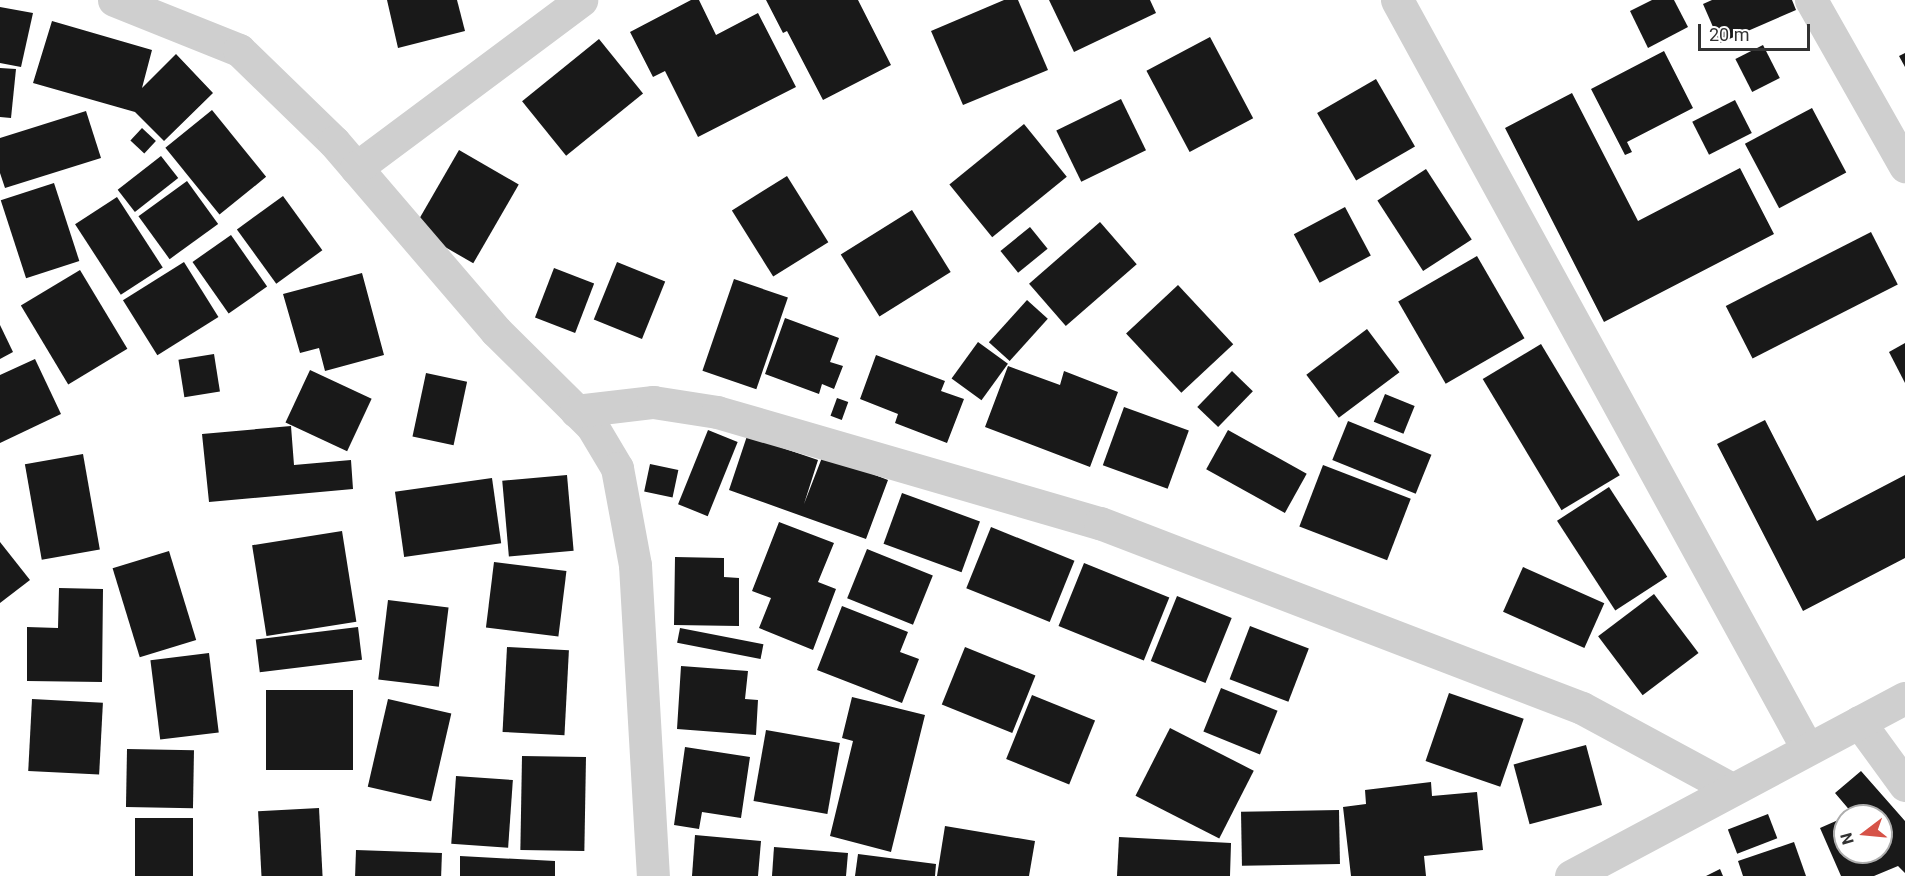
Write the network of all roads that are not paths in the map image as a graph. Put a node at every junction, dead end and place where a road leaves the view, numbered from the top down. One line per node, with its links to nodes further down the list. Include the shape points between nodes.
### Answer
1 (114, 0): 6 (street, via 239,51)
2 (581, 0): 6 (street)
3 (1397, 0): 10 (street)
4 (1811, 0): 5 (street)
5 (1905, 166)
6 (356, 168): 7 (street, via 496,331)
7 (576, 411): 12 (street, via 653,402 717,412 1100,523 1582,708); 13 (street, via 592,426 617,468 635,565)
8 (1905, 698): 9 (street)
9 (1859, 722): 10 (street); 11 (street)
10 (1807, 748): 12 (street)
11 (1905, 785)
12 (1730, 788): 14 (street)
13 (653, 876)
14 (1571, 876)

